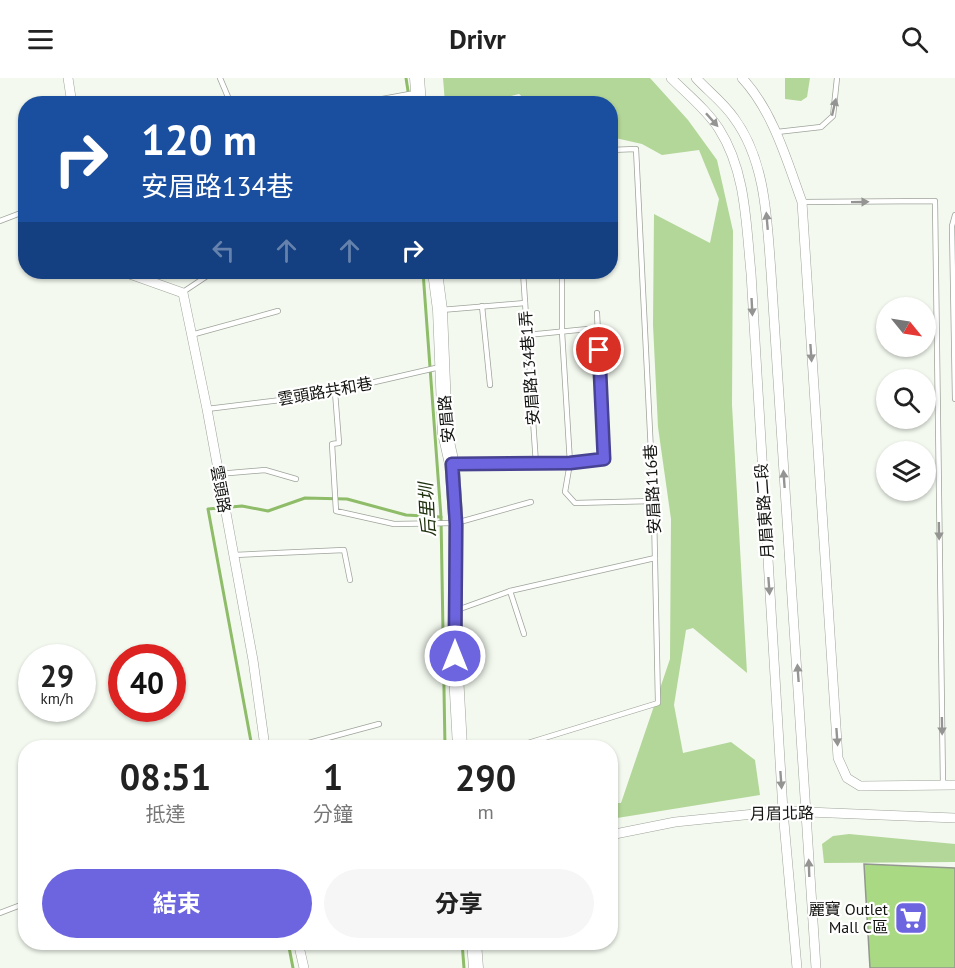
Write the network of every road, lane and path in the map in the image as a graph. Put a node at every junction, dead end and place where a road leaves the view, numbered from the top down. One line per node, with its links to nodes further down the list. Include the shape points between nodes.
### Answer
1 (68, 78): 8 (street)
2 (220, 78): 9 (lane)
3 (417, 78): 10 (street)
4 (671, 78): 58 (street, 月眉東路二段, one-way to 58, via 718,127 734,157 744,198)
5 (696, 78): 59 (street, 月眉東路二段, one-way to 5, via 764,196 750,149 734,117)
6 (742, 78): 11 (street, via 754,91)
7 (837, 78): 11 (lane, one-way to 7, via 820,127 833,116)
8 (71, 96)
9 (228, 96)
10 (418, 96)
11 (774, 132): 13 (street)
12 (618, 150): 42 (lane, 安眉路116巷, via 636,149)
13 (801, 202): 56 (street, one-way to 56, via 838,759 847,778 860,786); 56 (lane, one-way to 56, via 935,201)
14 (18, 214): 16 (lane)
15 (955, 215): 35 (lane)
16 (0, 221)
17 (144, 279): 22 (street)
18 (203, 279): 22 (lane)
19 (436, 279): 25 (street, 安眉路)
20 (523, 279): 23 (lane, 安眉路134巷1弄)
21 (562, 279): 29 (lane)
22 (183, 293): 30 (street, 雲頭路)
23 (525, 303): 24 (lane); 31 (lane, 安眉路134巷1弄)
24 (482, 306): 25 (lane); 33 (lane)
25 (440, 310): 32 (street, 安眉路)
26 (278, 311): 30 (lane)
27 (597, 313): 28 (lane)
28 (598, 328): 29 (lane); 37 (lane, via 604,459)
29 (562, 333): 31 (lane); 37 (lane)
30 (190, 335): 36 (street, 雲頭路)
31 (527, 335): 39 (lane, 安眉路134巷1弄)
32 (443, 366): 34 (lane, 雲頭路共和巷); 38 (street, 安眉路, via 445,433)
33 (490, 385)
34 (335, 392): 36 (lane, 雲頭路共和巷); 44 (lane, via 339,443 332,444 336,511 394,524)
35 (955, 399)
36 (207, 409): 40 (street, 雲頭路)
37 (570, 463): 39 (lane); 42 (lane, via 565,492 575,503)
38 (452, 464): 39 (lane); 44 (street, 安眉路)
39 (536, 464)
40 (218, 474): 41 (lane, via 265,470); 45 (street, 雲頭路)
41 (296, 479)
42 (653, 501): 46 (lane, 安眉路116巷)
43 (531, 502): 44 (lane)
44 (456, 524): 49 (street, 安眉路)
45 (233, 556): 47 (lane, via 344,550); 52 (street, 雲頭路)
46 (655, 558): 48 (lane); 55 (lane, 安眉路116巷, via 658,703)
47 (351, 580)
48 (510, 591): 49 (lane); 50 (lane)
49 (455, 610): 54 (street, 安眉路)
50 (524, 634)
51 (379, 724): 53 (lane)
52 (264, 740)
53 (320, 740)
54 (460, 740)
55 (538, 740)
56 (943, 785): 57 (street)
57 (955, 785)
58 (783, 811): 59 (street, 月眉北路); 61 (street, 月眉北路, via 675,822); 68 (street, 月眉東路二段)
59 (807, 812): 60 (street, 月眉北路); 69 (street, 月眉東路二段, one-way to 59)
60 (955, 818)
61 (618, 833)
62 (18, 906): 63 (lane)
63 (0, 913)
64 (300, 950): 66 (street)
65 (475, 950): 67 (street)
66 (304, 968)
67 (476, 968)
68 (797, 968)
69 (816, 968)

